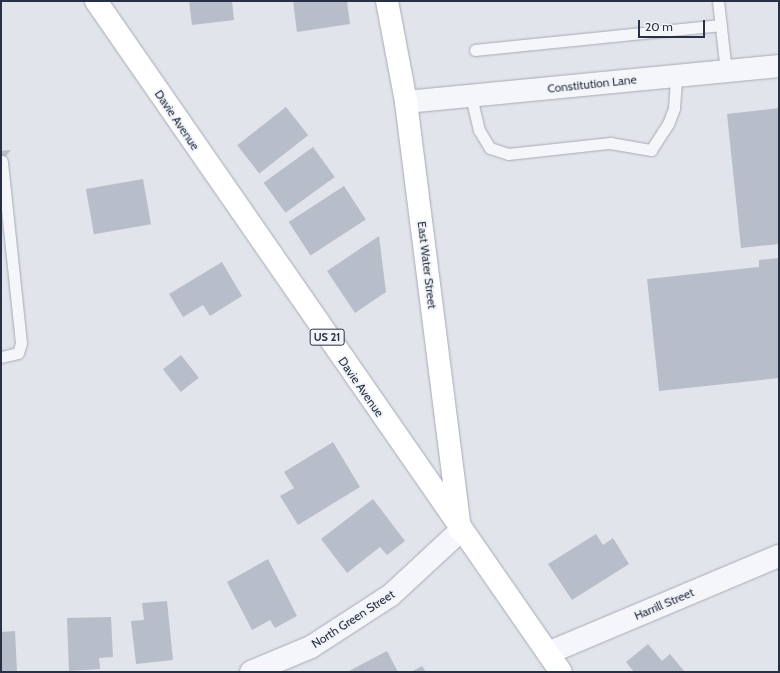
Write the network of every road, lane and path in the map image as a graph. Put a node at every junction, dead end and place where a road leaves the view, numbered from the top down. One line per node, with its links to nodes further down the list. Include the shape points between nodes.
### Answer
1 (96, 1): 13 (main road, Davie Avenue / US 21)
2 (387, 1): 10 (main road, East Water Street)
3 (718, 1): 4 (lane)
4 (721, 25): 5 (lane); 7 (lane)
5 (475, 50)
6 (779, 66): 7 (street, Constitution Lane)
7 (726, 71): 8 (street, Constitution Lane)
8 (676, 76): 9 (street, Constitution Lane); 9 (lane, via 674,108 668,124 650,150 610,144 508,154 490,148 479,130)
9 (471, 96): 10 (street, Constitution Lane)
10 (406, 102): 13 (main road, East Water Street)
11 (2, 161): 12 (lane, via 21,343 18,353)
12 (1, 357)
13 (460, 531): 15 (main road, Davie Avenue / US 21); 16 (street, North Green Street, via 391,595 312,647)
14 (779, 556): 15 (street, Harrill Street)
15 (548, 653): 17 (main road, Davie Avenue / US 21)
16 (251, 672)
17 (561, 672)

